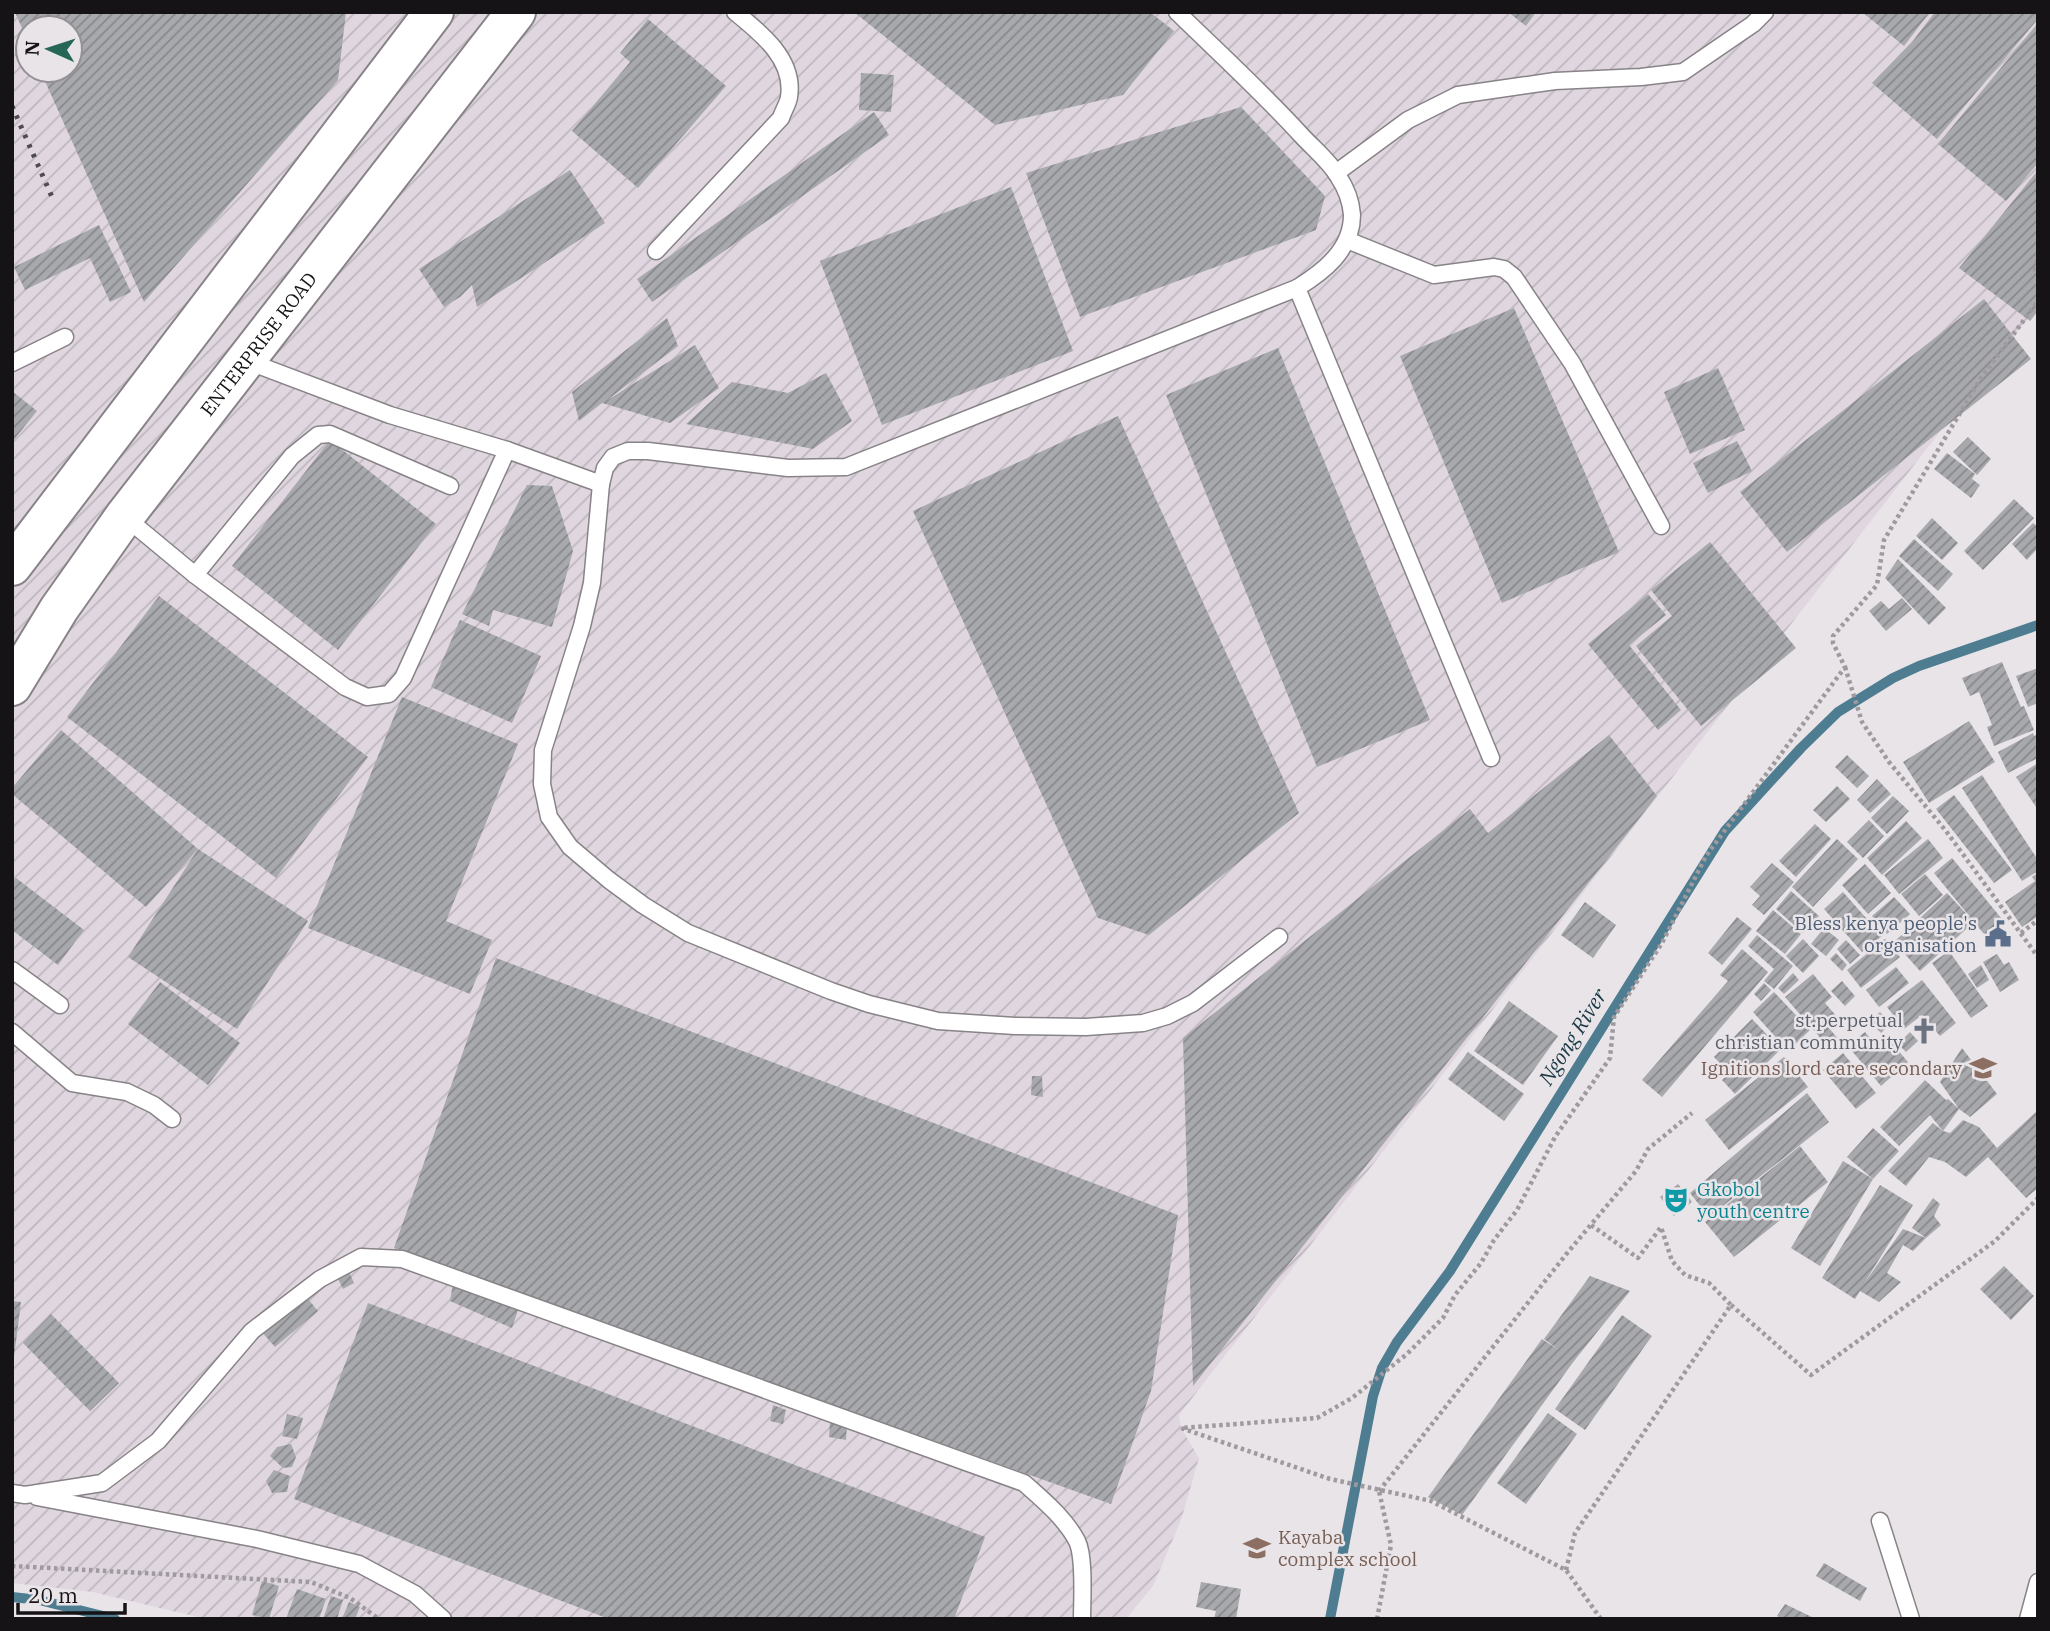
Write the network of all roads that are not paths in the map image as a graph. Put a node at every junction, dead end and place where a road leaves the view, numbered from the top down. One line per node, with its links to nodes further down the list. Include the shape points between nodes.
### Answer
1 (434, 12): 18 (main road)
2 (516, 12): 11 (main road, ENTERPRISE ROAD)
3 (735, 12): 8 (lane, via 777,51 789,75 789,98 781,118)
4 (1177, 12): 6 (lane)
5 (1765, 12): 6 (lane, via 1684,72 1555,81 1458,95 1408,120)
6 (1336, 173): 7 (lane, via 1349,196 1352,217)
7 (1347, 240): 9 (lane, via 1338,257); 17 (lane, via 1434,275 1494,267 1514,277 1572,363)
8 (656, 251)
9 (1297, 288): 14 (lane, via 846,467 788,468 628,451 613,457); 21 (lane)
10 (65, 337): 12 (lane)
11 (245, 360): 13 (lane, via 390,415); 16 (main road, ENTERPRISE ROAD)
12 (12, 363)
13 (507, 450): 14 (lane); 19 (lane, via 403,678 389,694 367,696 345,687)
14 (601, 484): 22 (lane, via 592,583 543,750 542,784 549,817 570,847 643,905 688,933 869,1004 938,1021 1015,1026 1117,1026 1167,1016 1193,1003)
15 (450, 486): 19 (lane, via 330,434 318,435 292,456)
16 (124, 517): 19 (lane); 20 (main road, ENTERPRISE ROAD)
17 (1661, 526)
18 (12, 566)
19 (195, 575)
20 (12, 685)
21 (1491, 758)
22 (1279, 937)
23 (12, 970): 24 (lane)
24 (60, 1005)
25 (12, 1032): 26 (lane, via 72,1083 127,1092)
26 (172, 1119)
27 (18, 1494): 30 (lane, via 257,1539 359,1564 415,1594); 31 (lane, via 102,1483 158,1441 252,1331 320,1279 361,1257 402,1259 1024,1483 1053,1509 1078,1542)
28 (1880, 1521): 32 (lane)
29 (2038, 1582): 33 (lane)
30 (443, 1619)
31 (1082, 1619)
32 (1911, 1619)
33 (2028, 1619)

